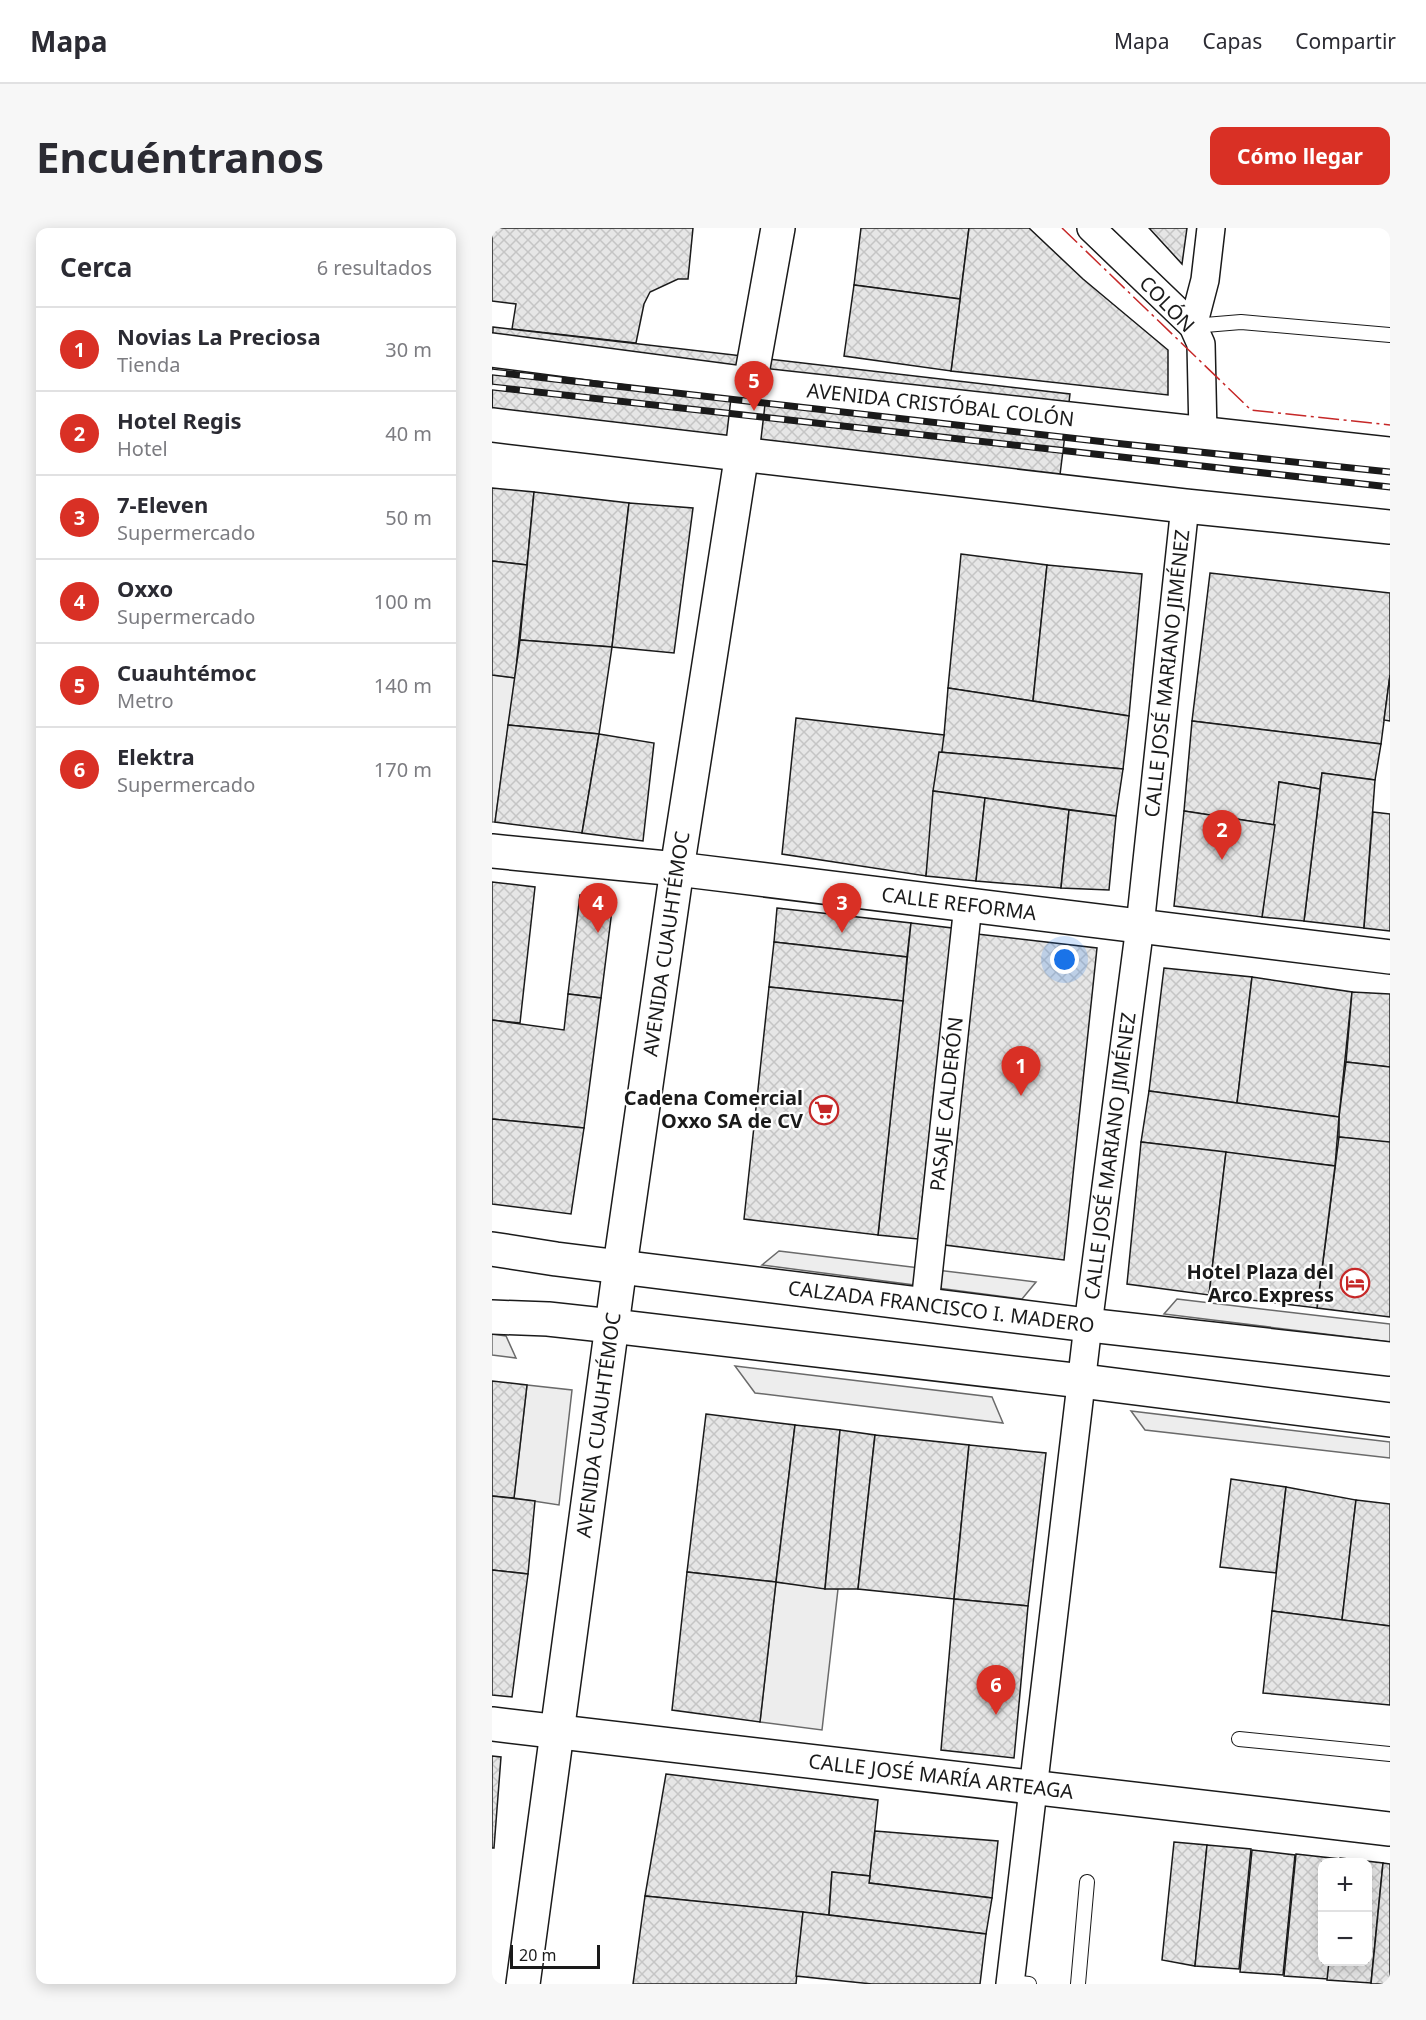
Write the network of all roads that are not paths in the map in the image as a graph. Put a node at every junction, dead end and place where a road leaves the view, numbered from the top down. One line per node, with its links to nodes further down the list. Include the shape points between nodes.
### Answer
1 (778, 228): 7 (main road, AVENIDA CUAUHTÉMOC)
2 (1091, 228): 4 (street, COLÓN)
3 (1211, 228): 4 (street, via 1205,280)
4 (1193, 326): 5 (lane, via 1241,322); 9 (street, COLÓN, via 1201,344)
5 (1390, 335)
6 (492, 350): 7 (main road, AVENIDA CRISTÓBAL COLÓN)
7 (750, 384): 9 (main road, AVENIDA CRISTÓBAL COLÓN); 10 (main road, AVENIDA CUAUHTÉMOC)
8 (492, 425): 10 (main road)
9 (1203, 434): 11 (main road, AVENIDA CRISTÓBAL COLÓN)
10 (742, 453): 12 (main road); 15 (main road, AVENIDA CUAUHTÉMOC)
11 (1390, 454)
12 (1185, 506): 13 (main road); 17 (street, CALLE JOSÉ MARIANO JIMÉNEZ)
13 (1390, 527)
14 (492, 851): 15 (main road, CALLE REFORMA)
15 (677, 869): 16 (main road, CALLE REFORMA); 20 (main road, AVENIDA CUAUHTÉMOC)
16 (968, 905): 17 (main road, CALLE REFORMA); 21 (street, PASAJE CALDERÓN)
17 (1140, 926): 18 (main road, CALLE REFORMA); 23 (street, CALLE JOSÉ MARIANO JIMÉNEZ)
18 (1390, 957)
19 (492, 1249): 20 (main road, CALZADA FRANCISCO I. MADERO)
20 (620, 1266): 21 (main road, CALZADA FRANCISCO I. MADERO); 24 (main road, AVENIDA CUAUHTÉMOC)
21 (925, 1304): 23 (main road, CALZADA FRANCISCO I. MADERO)
22 (492, 1317): 24 (main road)
23 (1088, 1325): 25 (main road, CALZADA FRANCISCO I. MADERO); 26 (street, CALLE JOSÉ MARIANO JIMÉNEZ)
24 (612, 1326): 26 (main road); 29 (main road, AVENIDA CUAUHTÉMOC)
25 (1390, 1359)
26 (1082, 1381): 27 (main road); 32 (street, CALLE JOSÉ MARIANO JIMÉNEZ)
27 (1390, 1420)
28 (492, 1724): 29 (main road, CALLE JOSÉ MARÍA ARTEAGA)
29 (557, 1731): 32 (main road, CALLE JOSÉ MARÍA ARTEAGA); 36 (main road, AVENIDA CUAUHTÉMOC)
30 (1239, 1739): 31 (lane)
31 (1390, 1754)
32 (1034, 1787): 33 (main road, CALLE JOSÉ MARÍA ARTEAGA); 35 (street, CALLE JOSÉ MARIANO JIMÉNEZ)
33 (1390, 1829)
34 (1086, 1882): 37 (lane)
35 (1016, 1983)
36 (523, 1984)
37 (1078, 1984)

